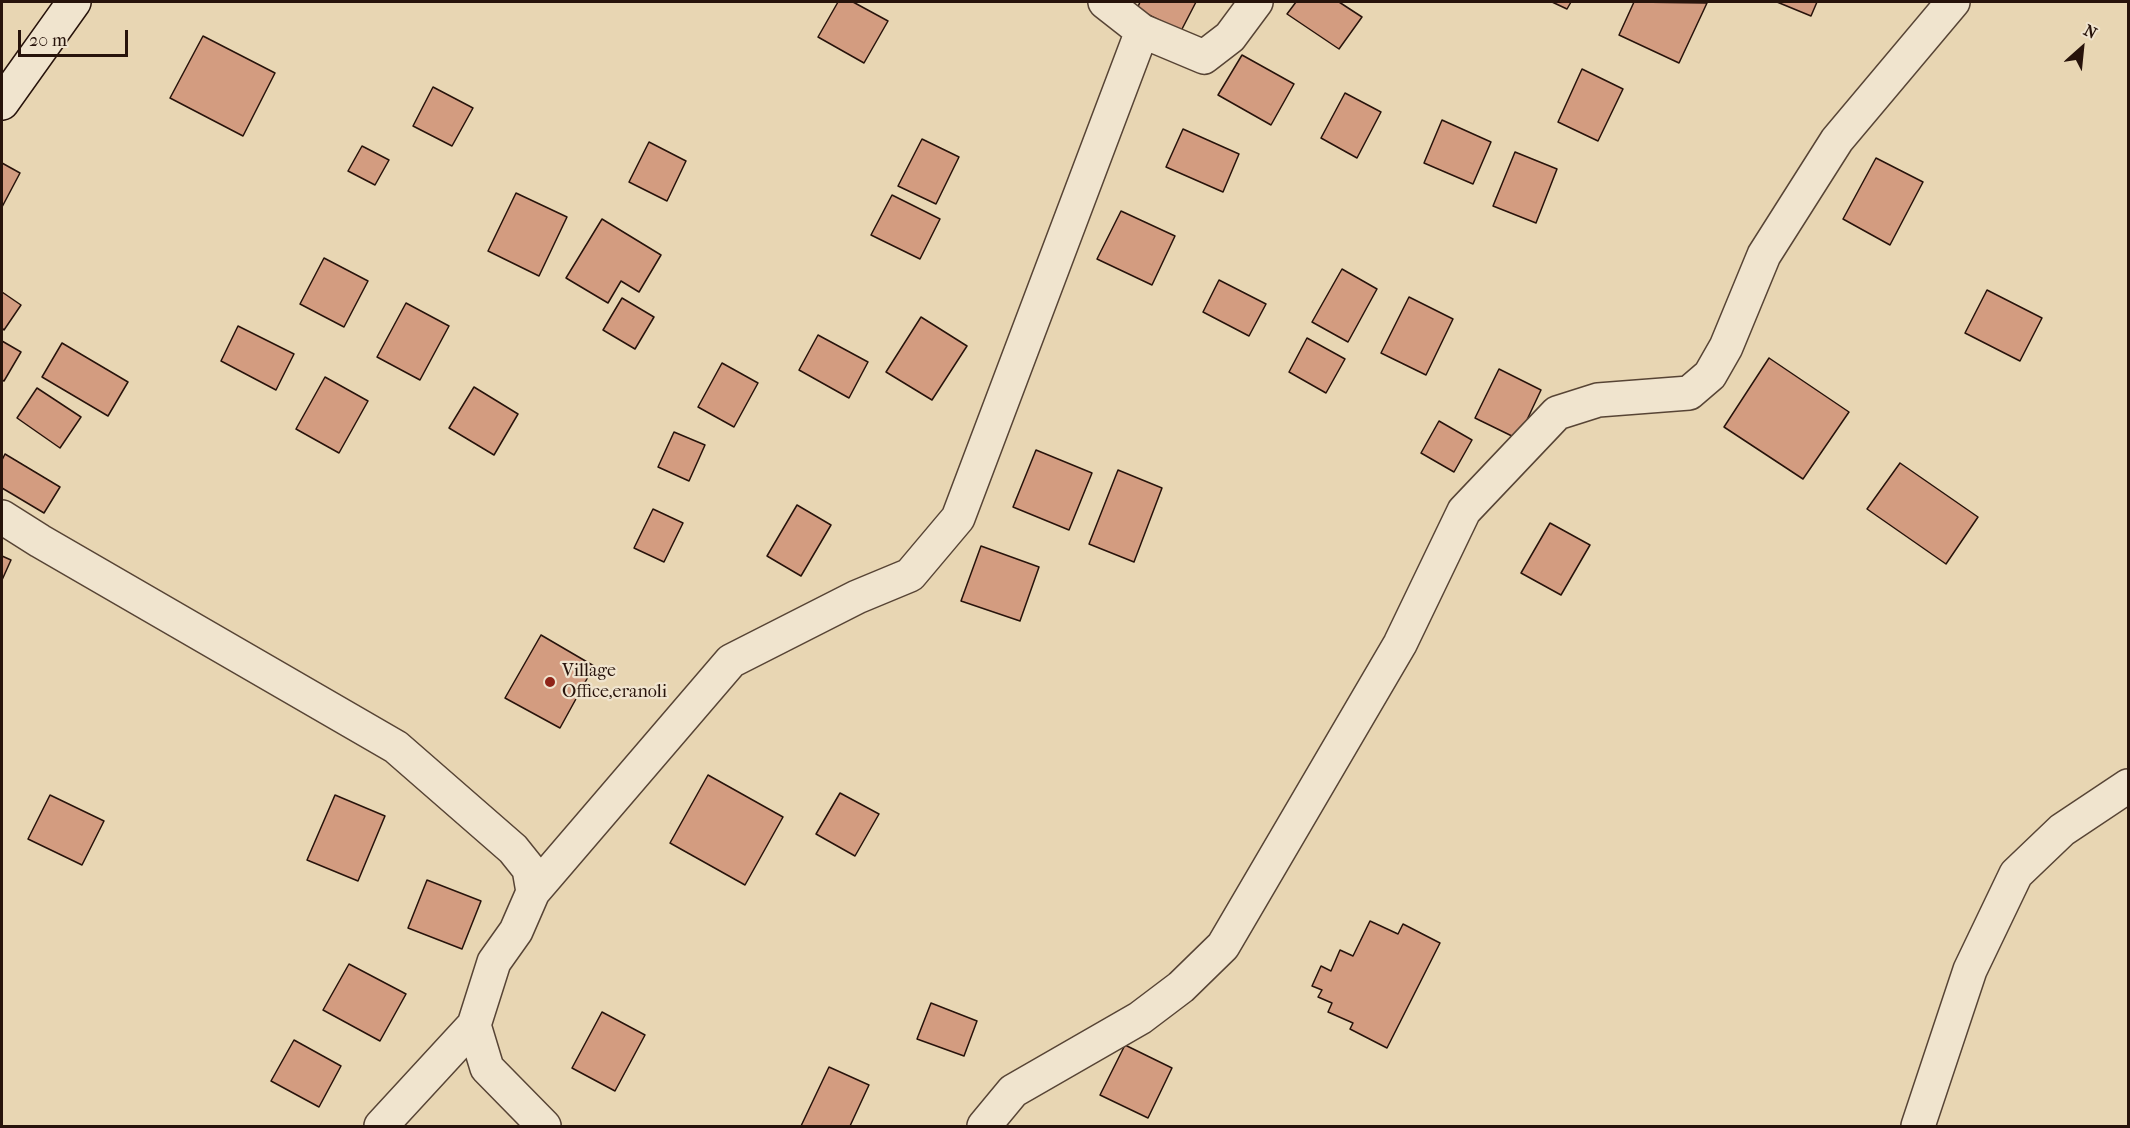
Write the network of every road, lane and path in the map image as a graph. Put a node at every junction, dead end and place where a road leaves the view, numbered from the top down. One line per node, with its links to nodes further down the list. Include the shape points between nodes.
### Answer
1 (74, 2): 6 (street)
2 (1105, 2): 5 (street)
3 (1256, 2): 5 (street, via 1230,37 1204,57)
4 (1953, 2): 13 (street, via 1837,140 1764,255 1726,347 1710,375 1689,393 1598,400 1557,413 1464,511 1400,644 1223,946 1181,987 1140,1018 1013,1091)
5 (1142, 31): 9 (street, via 958,518 910,575 730,661)
6 (2, 103)
7 (2, 517): 9 (street, via 396,747 513,849 529,869)
8 (2128, 786): 14 (street, via 2062,830 2016,874 1970,970)
9 (533, 892): 10 (street, via 516,931 494,962)
10 (474, 1025): 11 (street); 12 (street, via 487,1068)
11 (381, 1126)
12 (544, 1126)
13 (984, 1126)
14 (1918, 1126)

